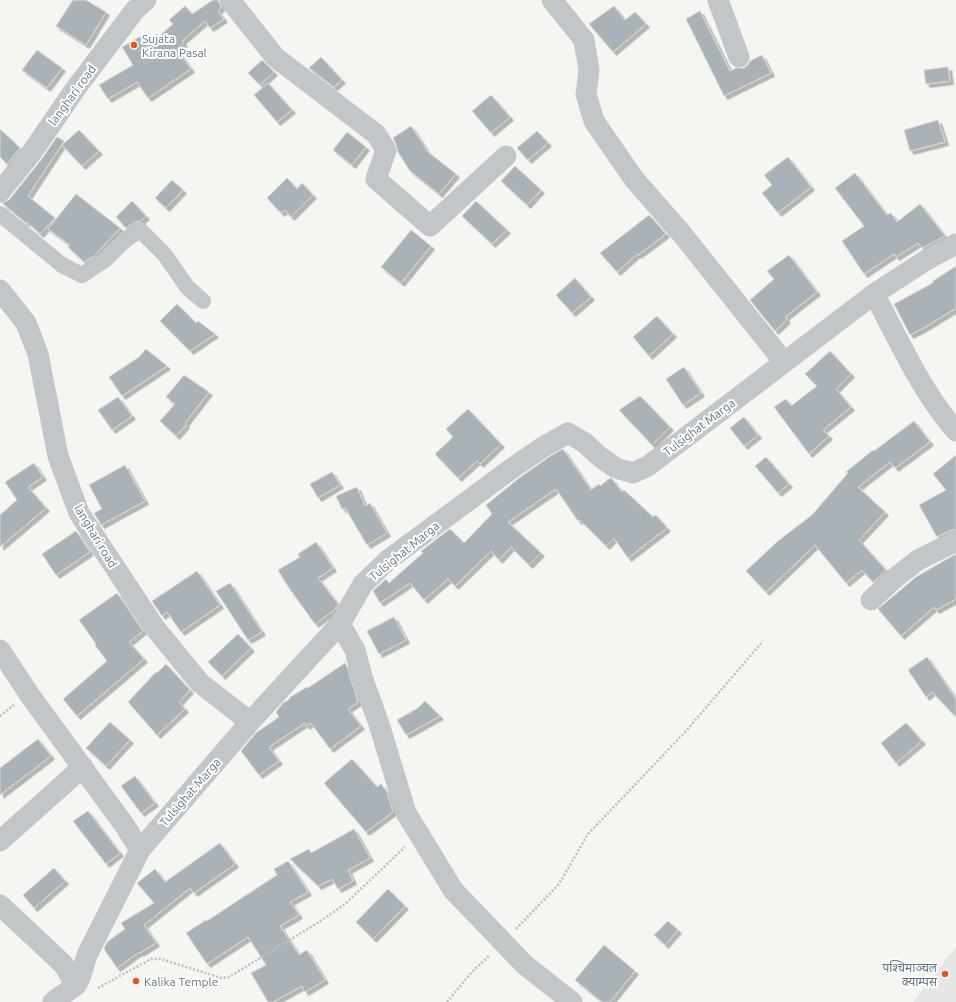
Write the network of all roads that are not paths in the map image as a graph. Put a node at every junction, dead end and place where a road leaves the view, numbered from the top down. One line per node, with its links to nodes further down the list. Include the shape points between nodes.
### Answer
1 (146, 0): 7 (street, langhari road, via 135,10)
2 (230, 0): 6 (street, via 275,57 376,134 386,150 376,179 430,226)
3 (552, 0): 13 (street, via 584,40 590,70 586,94 594,121 634,179 682,234)
4 (718, 0): 5 (street)
5 (738, 57)
6 (506, 156)
7 (0, 192)
8 (0, 214): 12 (street, via 62,265 82,275 106,260 125,240 140,230 165,255 187,287)
9 (956, 244): 11 (street, Tulsighat Marga)
10 (0, 290): 19 (street, langhari road, via 26,323 38,354 58,456 79,513 155,628 200,683)
11 (874, 294): 13 (street, Tulsighat Marga); 14 (street, via 926,390)
12 (203, 301)
13 (784, 362): 17 (street, Tulsighat Marga, via 697,430 648,466 633,473 616,468 568,433 543,447 388,560 363,584)
14 (956, 431)
15 (956, 541): 16 (street, via 918,560)
16 (871, 600)
17 (340, 624): 19 (street, Tulsighat Marga); 26 (street, via 355,650 406,813 418,834 453,890 525,965)
18 (0, 650): 20 (street)
19 (250, 722): 22 (street, Tulsighat Marga)
20 (83, 767): 21 (street); 22 (street)
21 (0, 841)
22 (140, 850): 24 (street, Tulsighat Marga, via 87,955)
23 (0, 905): 24 (street, via 63,964)
24 (76, 985): 25 (street)
25 (53, 1002)
26 (572, 1002)

